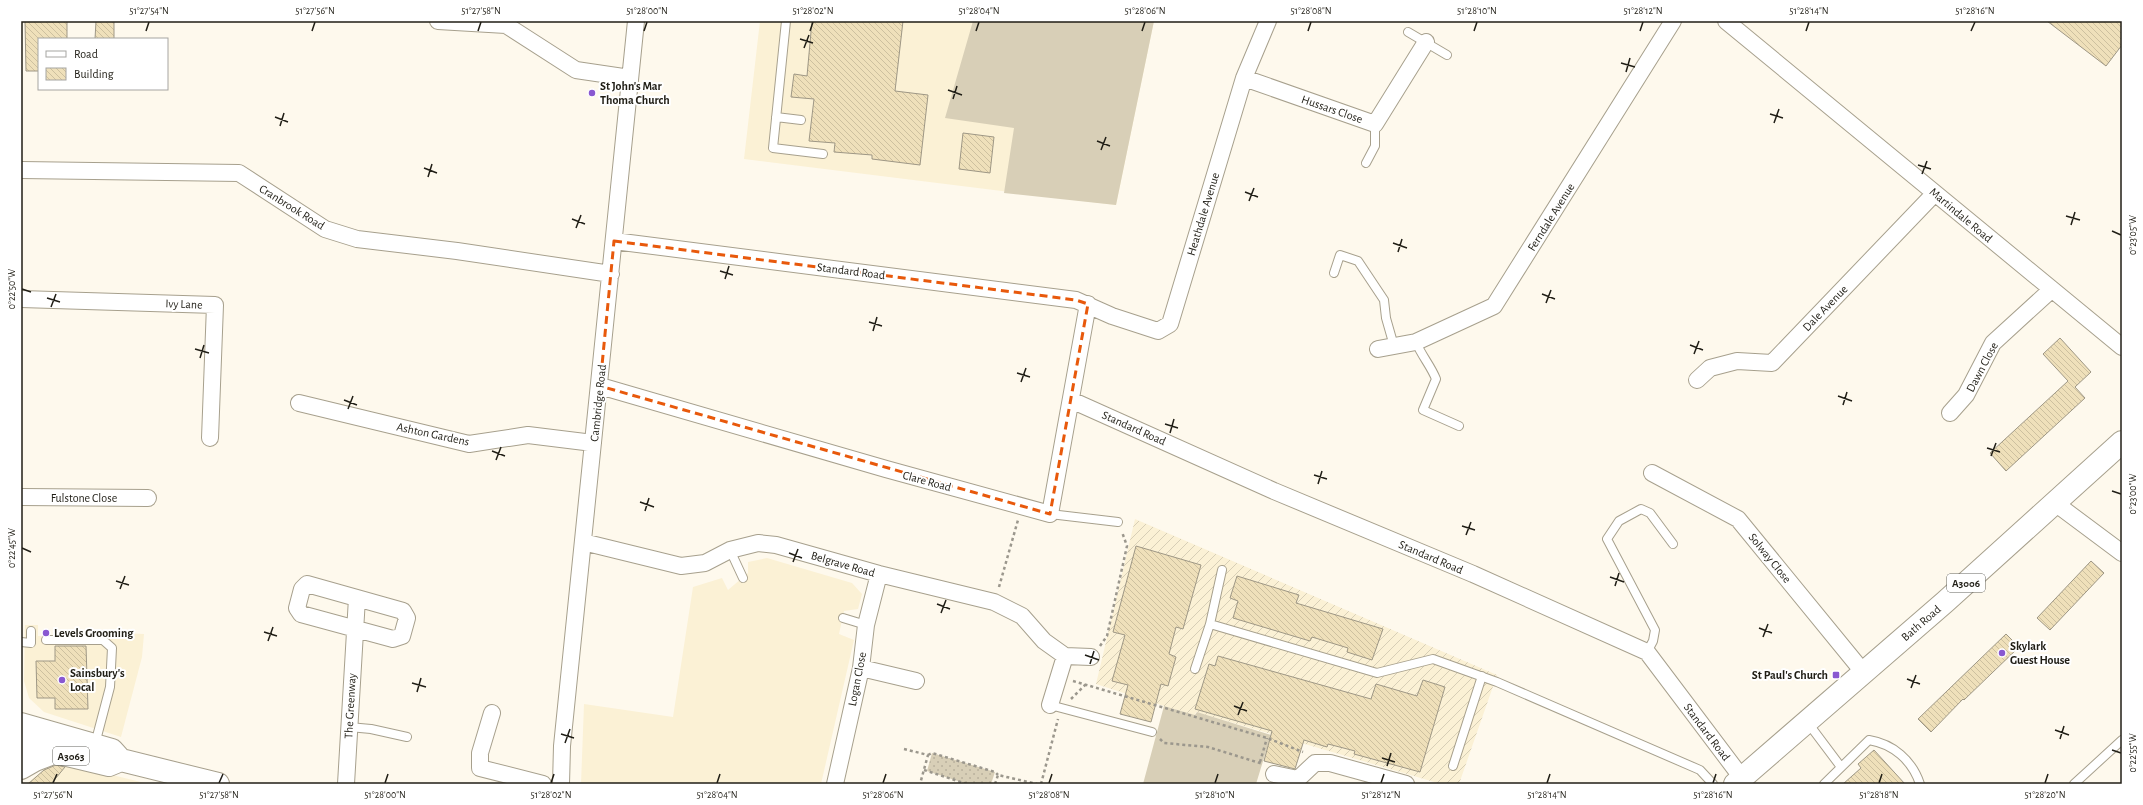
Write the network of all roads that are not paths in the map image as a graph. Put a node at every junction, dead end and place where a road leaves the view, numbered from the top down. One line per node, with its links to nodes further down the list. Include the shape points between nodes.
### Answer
1 (438, 21): 10 (street, via 506,25 576,70)
2 (636, 21): 10 (street, Cambridge Road)
3 (786, 21): 12 (lane)
4 (1268, 21): 11 (street, Heathdale Avenue)
5 (1673, 21): 25 (street, Ferndale Avenue, via 1494,306)
6 (1726, 21): 18 (street, Martindale Road)
7 (1408, 32): 8 (lane)
8 (1426, 42): 9 (lane); 14 (street, Hussars Close)
9 (1447, 55)
10 (630, 78): 19 (street, Cambridge Road)
11 (1244, 78): 14 (street, Hussars Close); 24 (street, Heathdale Avenue, via 1170,324 1158,331 1112,316)
12 (776, 117): 13 (lane); 15 (lane, via 773,148)
13 (800, 120)
14 (1375, 124): 16 (lane, via 1375,146)
15 (823, 154)
16 (1366, 163)
17 (21, 170): 21 (street, Cranbrook Road, via 239,174 326,229 357,239)
18 (1935, 193): 22 (street, Martindale Road); 29 (street, Dale Avenue, via 1772,363 1737,361 1710,368)
19 (614, 241): 21 (street, Cambridge Road); 24 (street, Standard Road, via 1076,300)
20 (1334, 273): 26 (lane, via 1340,255 1358,262 1384,300)
21 (611, 274): 30 (street, Cambridge Road)
22 (2051, 290): 27 (street, Martindale Road); 33 (street, Dawn Close, via 1992,343 1966,395)
23 (21, 299): 35 (street, Ivy Lane, via 215,305)
24 (1088, 304): 31 (street)
25 (1416, 342): 26 (street, Ferndale Avenue); 34 (lane, via 1436,379 1423,410)
26 (1394, 346): 28 (street, Ferndale Avenue)
27 (2122, 347)
28 (1378, 349)
29 (1697, 380)
30 (600, 386): 37 (street, Cambridge Road); 42 (street, Clare Road)
31 (1071, 400): 42 (street); 59 (street, Standard Road, via 1274,491 1473,574)
32 (299, 403): 37 (street, Ashton Gardens, via 470,444 528,435)
33 (1950, 413)
34 (1459, 426)
35 (210, 438)
36 (2122, 442): 41 (main road, Bath Road / A3006)
37 (593, 443): 44 (street, Cambridge Road)
38 (1652, 473): 64 (street, Solway Close, via 1738,519)
39 (21, 498): 40 (street, Fulstone Close)
40 (148, 498)
41 (2055, 503): 47 (street); 64 (main road, Bath Road / A3006)
42 (1050, 514): 43 (lane)
43 (1118, 522)
44 (583, 542): 46 (street, Belgrave Road, via 681,566 705,563); 87 (street, Cambridge Road)
45 (1672, 544): 59 (lane, via 1650,513 1642,509 1619,521 1607,539 1655,630)
46 (730, 550): 49 (street, Belgrave Road, via 758,543 776,545); 50 (lane)
47 (2122, 553)
48 (1222, 570): 53 (lane)
49 (879, 574): 54 (street, Logan Close); 60 (street, Belgrave Road, via 994,602 1022,616 1044,641)
50 (742, 578)
51 (357, 598): 55 (street, The Greenway); 55 (street, via 403,611 408,618 402,636 393,639); 55 (street, via 307,584 302,589 297,608 301,614)
52 (843, 618): 54 (lane)
53 (1210, 624): 63 (lane); 65 (lane, via 1377,673 1433,659)
54 (866, 625): 62 (street, Logan Close)
55 (355, 629): 71 (street, The Greenway)
56 (32, 631): 58 (lane, via 31,643)
57 (46, 640): 76 (lane, via 103,640 112,648 110,687)
58 (21, 642)
59 (1647, 652): 83 (street, Standard Road)
60 (1065, 656): 61 (street); 67 (street, via 1059,676)
61 (1091, 657)
62 (861, 668): 66 (street); 88 (street, Logan Close)
63 (1195, 669)
64 (1864, 672): 69 (main road, Bath Road / A3006)
65 (1482, 676): 79 (lane); 90 (lane, via 1700,770)
66 (916, 681)
67 (1056, 706): 72 (lane)
68 (492, 713): 86 (street, via 480,753 480,768)
69 (1808, 722): 80 (lane); 83 (main road, Bath Road / A3006)
70 (21, 724): 76 (main road, A3063)
71 (349, 727): 73 (lane); 85 (street, The Greenway)
72 (1152, 732)
73 (407, 737)
74 (2122, 740): 93 (lane)
75 (21, 744): 77 (main road, A3063)
76 (95, 745): 78 (main road, A3063, via 112,750)
77 (56, 752): 78 (main road, A3063, via 109,764); 81 (main road)
78 (121, 760): 84 (main road, A3063)
79 (1453, 766)
80 (1841, 767): 91 (lane); 92 (lane, via 1869,740 1883,742 1901,754 1917,775)
81 (21, 768)
82 (1274, 774): 89 (street, via 1298,779 1315,763 1330,763)
83 (1744, 779)
84 (218, 784)
85 (346, 784)
86 (542, 784)
87 (560, 784)
88 (835, 784)
89 (1406, 784)
90 (1713, 784)
91 (1824, 784)
92 (1920, 784)
93 (2074, 784)

